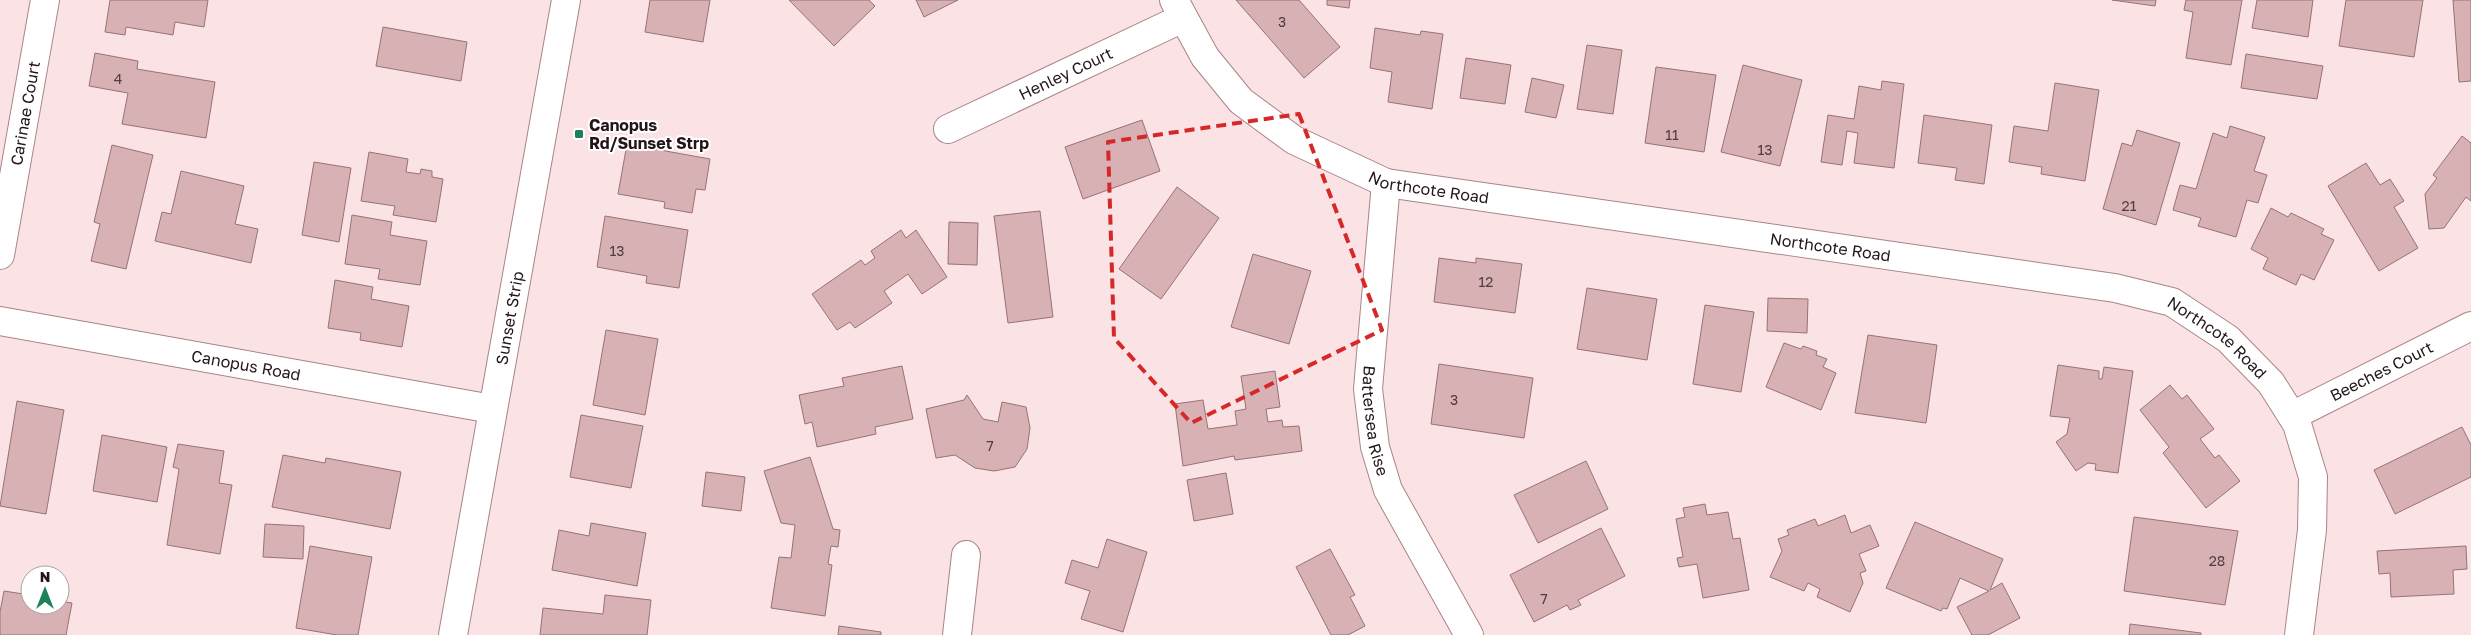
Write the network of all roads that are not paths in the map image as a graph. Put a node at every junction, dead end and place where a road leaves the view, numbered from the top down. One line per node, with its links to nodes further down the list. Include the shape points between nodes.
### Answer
1 (45, 0): 6 (street, Carinae Court)
2 (566, 0): 9 (street, Sunset Strip)
3 (1179, 9): 4 (street, Henley Court); 5 (street, Northcote Road, via 1205,57 1240,101 1294,140)
4 (948, 129)
5 (1386, 183): 10 (street, Northcote Road, via 2116,288 2172,302 2228,339 2271,383); 14 (street, Battersea Rise, via 1368,389 1375,446 1388,490)
6 (0, 256)
7 (0, 320): 9 (street, Canopus Road)
8 (2471, 326): 10 (street, Beeches Court)
9 (492, 409): 12 (street, Sunset Strip)
10 (2292, 416): 15 (street, Northcote Road, via 2298,424 2313,477 2312,530)
11 (966, 555): 13 (street)
12 (453, 635)
13 (957, 635)
14 (1469, 635)
15 (2299, 635)

